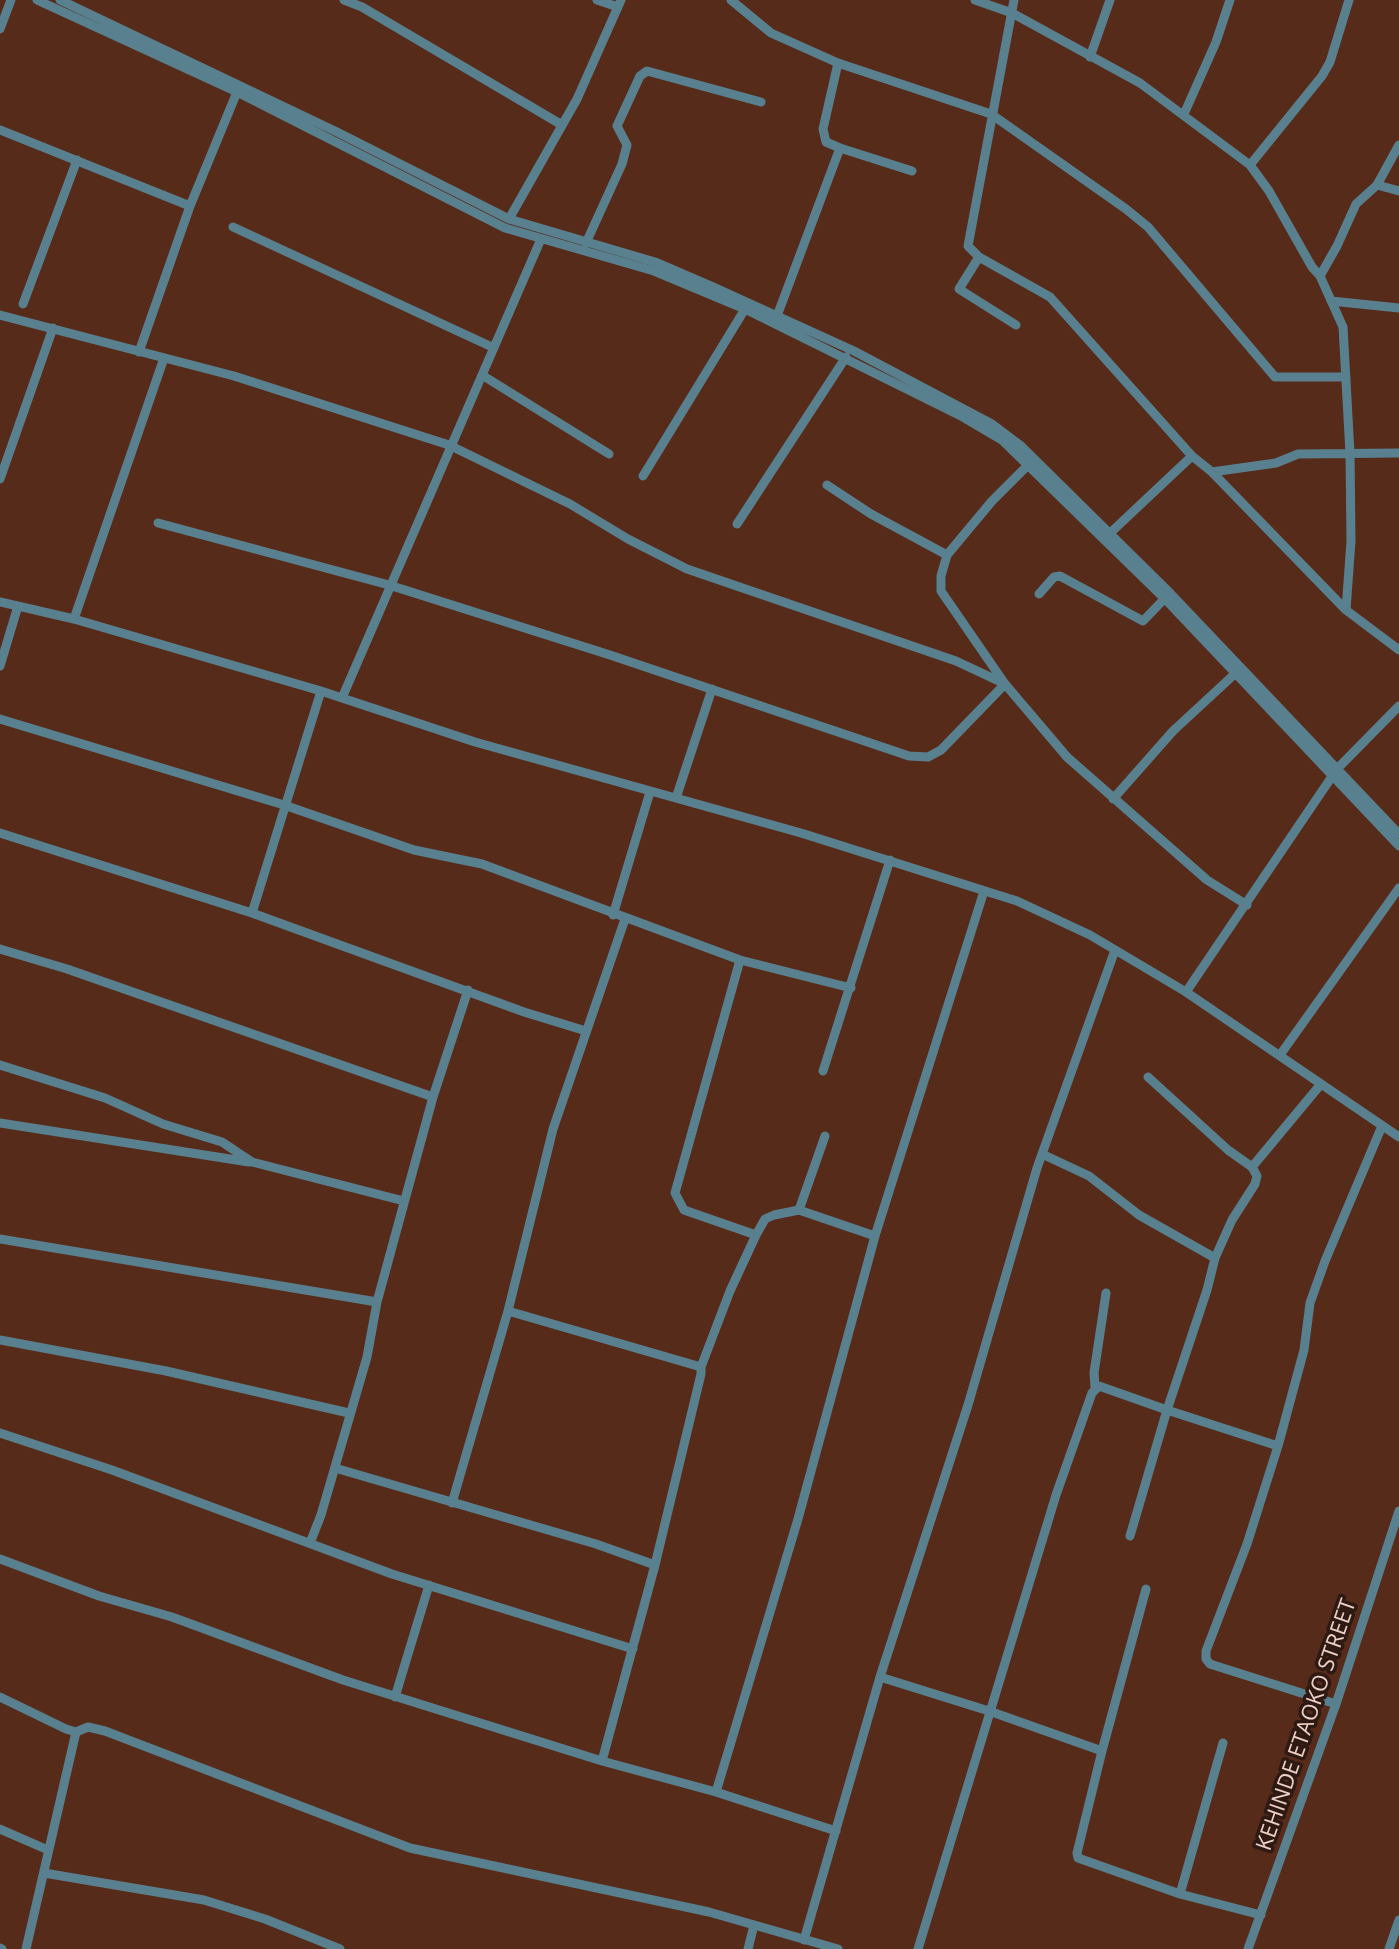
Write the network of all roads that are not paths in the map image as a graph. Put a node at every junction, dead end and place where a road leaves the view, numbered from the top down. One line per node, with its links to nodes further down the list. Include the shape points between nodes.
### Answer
1 (11, 0): 15 (street)
2 (37, 0): 14 (street)
3 (60, 0): 14 (street)
4 (344, 0): 22 (street)
5 (597, 0): 12 (street)
6 (731, 0): 17 (street, via 771,33)
7 (975, 0): 13 (street)
8 (1014, 0): 13 (street)
9 (1110, 0): 16 (street)
10 (1230, 0): 21 (street)
11 (1349, 0): 27 (street, via 1322,76)
12 (619, 4): 22 (street)
13 (1012, 13): 16 (street); 20 (street)
14 (82, 15): 18 (street); 32 (street, via 337,132)
15 (0, 29)
16 (1090, 57): 21 (street)
17 (838, 63): 20 (street); 25 (street, via 823,129 826,142)
18 (237, 92): 31 (street); 34 (street, via 505,228)
19 (761, 102): 35 (street, via 647,71 640,76 617,126 627,145 622,164)
20 (991, 114): 36 (street, via 968,246); 51 (street, via 1138,218 1275,377)
21 (1184, 114): 27 (street)
22 (562, 125): 32 (street)
23 (0, 130): 26 (street)
24 (1399, 145): 29 (street)
25 (840, 148): 28 (street); 43 (street)
26 (77, 160): 31 (street); 39 (street)
27 (1250, 165): 37 (street)
28 (912, 171)
29 (1377, 185): 30 (street); 37 (street, via 1356,204)
30 (1399, 191)
31 (190, 206): 47 (street)
32 (509, 219): 35 (street)
33 (233, 227): 46 (street)
34 (541, 239): 41 (street, via 654,271); 46 (street)
35 (586, 243): 43 (street, via 655,262)
36 (979, 257): 44 (street, via 959,289); 56 (street, via 1050,297)
37 (1320, 276): 38 (street)
38 (1331, 301): 40 (street); 51 (street, via 1343,327)
39 (23, 304)
40 (1399, 308)
41 (745, 309): 48 (street); 59 (street)
42 (0, 315): 45 (street)
43 (777, 316): 57 (street, via 966,408 1008,434)
44 (1016, 325)
45 (53, 328): 47 (street); 60 (street)
46 (492, 347): 50 (street)
47 (139, 352): 49 (street)
48 (846, 357): 57 (street, via 963,417); 63 (street)
49 (164, 358): 52 (street); 72 (street)
50 (482, 375): 52 (street); 55 (street)
51 (1346, 377): 53 (street)
52 (449, 445): 66 (street); 76 (street, via 687,569 956,661)
53 (1350, 453): 54 (street); 58 (street, via 1298,454 1276,463); 71 (street)
54 (1399, 453)
55 (609, 454)
56 (1192, 456): 58 (street); 64 (street)
57 (1031, 462): 64 (street); 65 (street)
58 (1212, 472): 71 (street)
59 (643, 476)
60 (0, 479)
61 (827, 485): 65 (street)
62 (158, 523): 66 (street)
63 (737, 524)
64 (1107, 535): 68 (street)
65 (947, 555): 76 (street, via 941,591)
66 (389, 585): 77 (street); 79 (street)
67 (1039, 594): 68 (street, via 1060,576 1143,621)
68 (1168, 596): 75 (street)
69 (0, 602): 70 (street)
70 (18, 606): 72 (street); 74 (street)
71 (1346, 610): 73 (street)
72 (74, 619): 78 (street)
73 (1399, 650)
74 (0, 666)
75 (1238, 671): 83 (street); 86 (street, via 1173,731)
76 (1005, 684): 77 (street, via 928,757 909,756); 86 (street, via 1067,757)
77 (712, 689): 85 (street)
78 (321, 691): 79 (street); 87 (street)
79 (342, 698): 84 (street)
80 (1399, 706): 81 (street)
81 (1395, 718): 83 (street)
82 (0, 719): 87 (street)
83 (1335, 773): 89 (street); 90 (street); 94 (street)
84 (650, 792): 85 (street); 96 (street)
85 (676, 798): 91 (street)
86 (1113, 799): 94 (street, via 1207,880)
87 (284, 805): 95 (street); 96 (street, via 414,850 482,864)
88 (0, 833): 95 (street)
89 (1399, 834)
90 (1399, 846)
91 (890, 860): 93 (street); 101 (street)
92 (1399, 888): 105 (street)
93 (984, 891): 99 (street, via 1017,901); 121 (street)
94 (1247, 905): 103 (street)
95 (252, 913): 102 (street)
96 (613, 915): 97 (street)
97 (625, 919): 100 (street); 104 (street)
98 (0, 949): 110 (street)
99 (1115, 950): 103 (street); 115 (street)
100 (740, 960): 101 (street); 120 (street, via 675,1193 684,1210)
101 (851, 988): 107 (street)
102 (468, 990): 104 (street); 110 (street)
103 (1186, 992): 105 (street)
104 (586, 1031): 126 (street, via 553,1129)
105 (1280, 1055): 109 (street)
106 (0, 1065): 116 (street, via 222,1142)
107 (823, 1071)
108 (1148, 1077): 117 (street)
109 (1321, 1084): 112 (street); 117 (street)
110 (433, 1097): 118 (street)
111 (0, 1123): 116 (street)
112 (1382, 1126): 114 (street); 133 (street, via 1310,1303 1304,1350)
113 (825, 1136): 119 (street)
114 (1399, 1137)
115 (1042, 1154): 123 (street, via 1089,1176 1139,1215); 144 (street)
116 (252, 1162): 118 (street)
117 (1252, 1167): 123 (street, via 1255,1184)
118 (404, 1201): 125 (street)
119 (799, 1210): 120 (street, via 765,1219); 121 (street)
120 (756, 1235): 128 (street)
121 (875, 1236): 153 (street)
122 (0, 1239): 125 (street)
123 (1215, 1258): 130 (street)
124 (1106, 1293): 129 (street)
125 (377, 1302): 131 (street)
126 (508, 1311): 128 (street); 135 (street)
127 (0, 1340): 131 (street)
128 (701, 1367): 140 (street)
129 (1095, 1387): 130 (street); 148 (street)
130 (1167, 1410): 133 (street); 137 (street)
131 (349, 1413): 134 (street)
132 (0, 1433): 138 (street)
133 (1278, 1446): 147 (street, via 1206,1659)
134 (335, 1468): 135 (street); 138 (street)
135 (452, 1503): 140 (street)
136 (1399, 1511): 147 (street, KEHINDE ETAOKO STREET)
137 (1130, 1536)
138 (310, 1543): 141 (street)
139 (0, 1559): 146 (street)
140 (655, 1565): 143 (street)
141 (429, 1585): 143 (street); 146 (street)
142 (1146, 1589): 151 (street)
143 (633, 1649): 152 (street)
144 (880, 1677): 148 (street); 155 (street)
145 (0, 1697): 149 (street)
146 (395, 1697): 152 (street)
147 (1336, 1704): 159 (street, KEHINDE ETAOKO STREET)
148 (989, 1711): 151 (street); 167 (street)
149 (76, 1732): 156 (street); 161 (street, via 88,1727 105,1731 410,1848)
150 (1223, 1743): 158 (street)
151 (1102, 1751): 158 (street, via 1078,1858)
152 (602, 1761): 153 (street)
153 (716, 1792): 155 (street)
154 (0, 1829): 156 (street)
155 (836, 1831): 162 (street)
156 (48, 1850): 157 (street)
157 (44, 1873): 163 (street); 164 (street, via 204,1900)
158 (1180, 1894): 159 (street)
159 (1261, 1915): 168 (street, KEHINDE ETAOKO STREET)
160 (1399, 1920): 169 (street)
161 (754, 1925): 162 (street); 165 (street)
162 (804, 1940): 166 (street)
163 (26, 1949)
164 (340, 1949)
165 (748, 1949)
166 (838, 1949)
167 (918, 1949)
168 (1248, 1949)
169 (1389, 1949)

